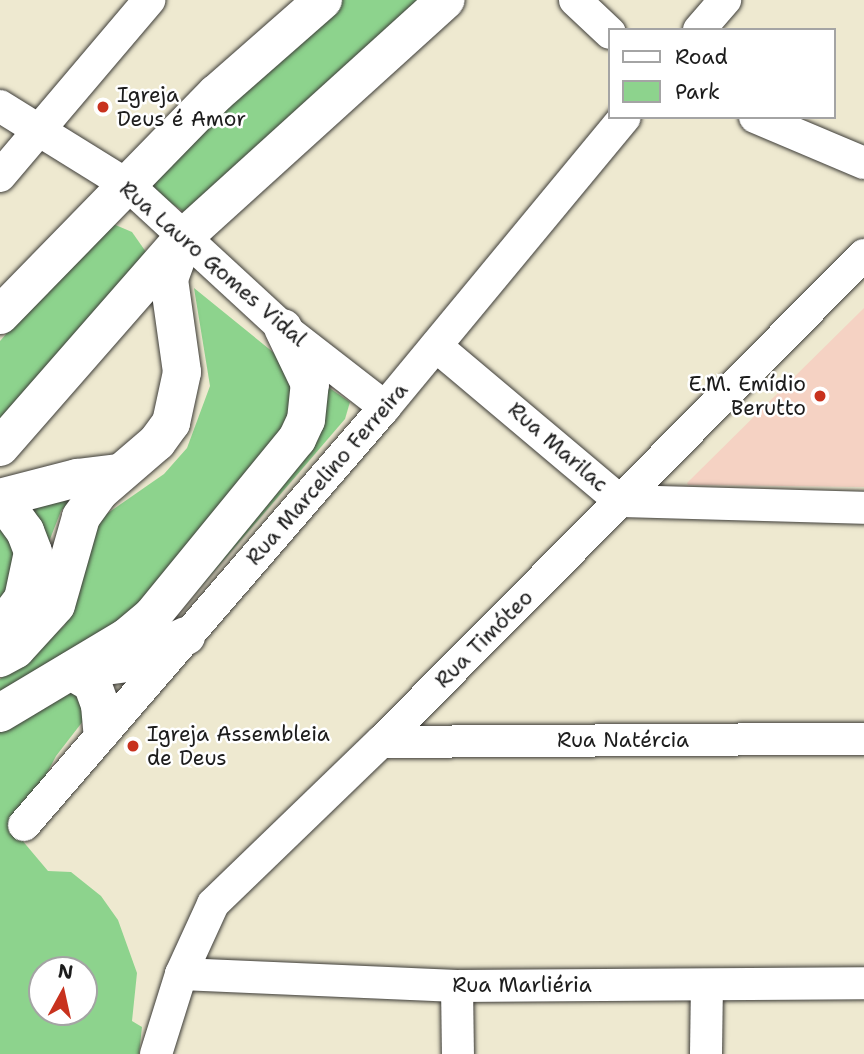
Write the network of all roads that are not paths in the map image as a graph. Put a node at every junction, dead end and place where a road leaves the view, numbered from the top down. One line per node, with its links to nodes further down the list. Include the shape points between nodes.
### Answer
1 (149, 0): 11 (street)
2 (323, 0): 14 (main road, via 217,93)
3 (445, 0): 15 (main road)
4 (575, 0): 7 (street)
5 (725, 0): 6 (street)
6 (701, 28)
7 (608, 31)
8 (0, 106): 11 (street, Rua Lauro Gomes Vidal)
9 (623, 119): 19 (street, Rua Marcelino Ferreira)
10 (760, 119): 12 (street)
11 (41, 132): 13 (street); 14 (street, Rua Lauro Gomes Vidal)
12 (864, 163)
13 (0, 176)
14 (129, 186): 15 (street, Rua Lauro Gomes Vidal); 17 (main road)
15 (184, 237): 18 (street, Rua Lauro Gomes Vidal); 21 (main road); 22 (main road, via 169,279 182,356 180,393 171,423 157,442)
16 (864, 255): 24 (street, Rua Timóteo)
17 (0, 315)
18 (283, 328): 20 (street, Rua Lauro Gomes Vidal); 30 (main road, via 310,384 306,420 297,439 152,616)
19 (436, 346): 20 (street, Rua Marcelino Ferreira); 24 (street, Rua Marilac)
20 (385, 407): 28 (street, Rua Marcelino Ferreira)
21 (0, 447)
22 (118, 472): 23 (main road); 29 (main road, via 81,517 55,605 16,649)
23 (0, 498)
24 (620, 501): 26 (street, Rua Marilac); 34 (street, Rua Timóteo)
25 (0, 507): 27 (main road, via 25,531 33,552 23,599)
26 (864, 508)
27 (0, 629)
28 (186, 636): 30 (main road, via 126,663); 32 (street, Rua Marcelino Ferreira)
29 (0, 659)
30 (71, 671): 31 (main road); 32 (main road, via 92,683)
31 (0, 713)
32 (102, 730): 35 (street, Rua Marcelino Ferreira)
33 (864, 739): 34 (street, Rua Natércia)
34 (382, 742): 36 (street, Rua Timóteo, via 213,904)
35 (24, 825)
36 (181, 974): 39 (street, Rua Marliéria); 40 (street, Rua Timóteo)
37 (864, 983): 38 (street, Rua Marliéria)
38 (707, 985): 39 (street, Rua Marliéria); 42 (street)
39 (457, 986): 41 (street)
40 (156, 1054)
41 (458, 1054)
42 (706, 1054)

